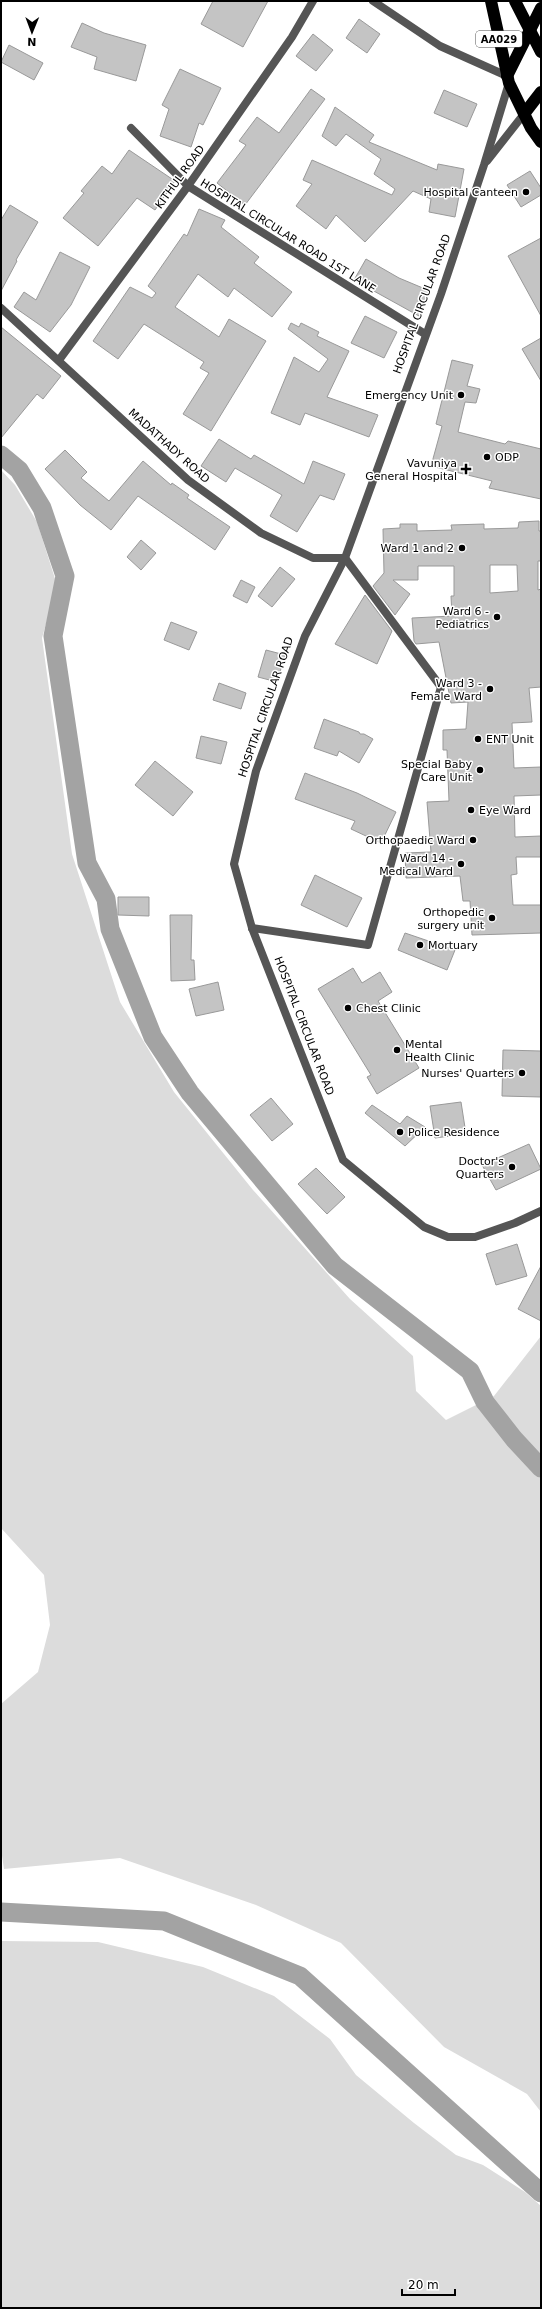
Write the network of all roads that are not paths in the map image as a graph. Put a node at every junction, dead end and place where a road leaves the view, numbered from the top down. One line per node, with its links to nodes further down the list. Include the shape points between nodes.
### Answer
1 (313, 1): 14 (street, KITHUL ROAD, via 292,36)
2 (373, 1): 8 (street, via 440,46)
3 (491, 1): 8 (highway, AA029)
4 (516, 1): 6 (highway, AA029)
5 (541, 8): 6 (highway)
6 (530, 29): 7 (highway, AA029); 8 (highway)
7 (541, 52)
8 (508, 80): 10 (highway); 13 (street, HOSPITAL CIRCULAR ROAD)
9 (541, 92): 10 (highway, HOSPITAL CIRCULAR ROAD)
10 (524, 114): 12 (highway); 13 (street, HOSPITAL CIRCULAR ROAD)
11 (131, 128): 14 (street, HOSPITAL CIRCULAR ROAD 1ST LANE)
12 (541, 142)
13 (484, 165): 16 (street, HOSPITAL CIRCULAR ROAD)
14 (188, 186): 16 (street, HOSPITAL CIRCULAR ROAD 1ST LANE); 17 (street, KITHUL ROAD)
15 (1, 308): 17 (street, MADATHADY ROAD)
16 (425, 334): 18 (street, HOSPITAL CIRCULAR ROAD)
17 (59, 360): 18 (street, MADATHADY ROAD, via 188,480 261,533 313,558)
18 (345, 558): 19 (street, HOSPITAL CIRCULAR ROAD, via 305,636 256,771 234,864); 19 (street, via 441,687 368,945)
19 (252, 928): 20 (street, HOSPITAL CIRCULAR ROAD, via 343,1160 424,1227 448,1237 476,1237)
20 (541, 1211)

